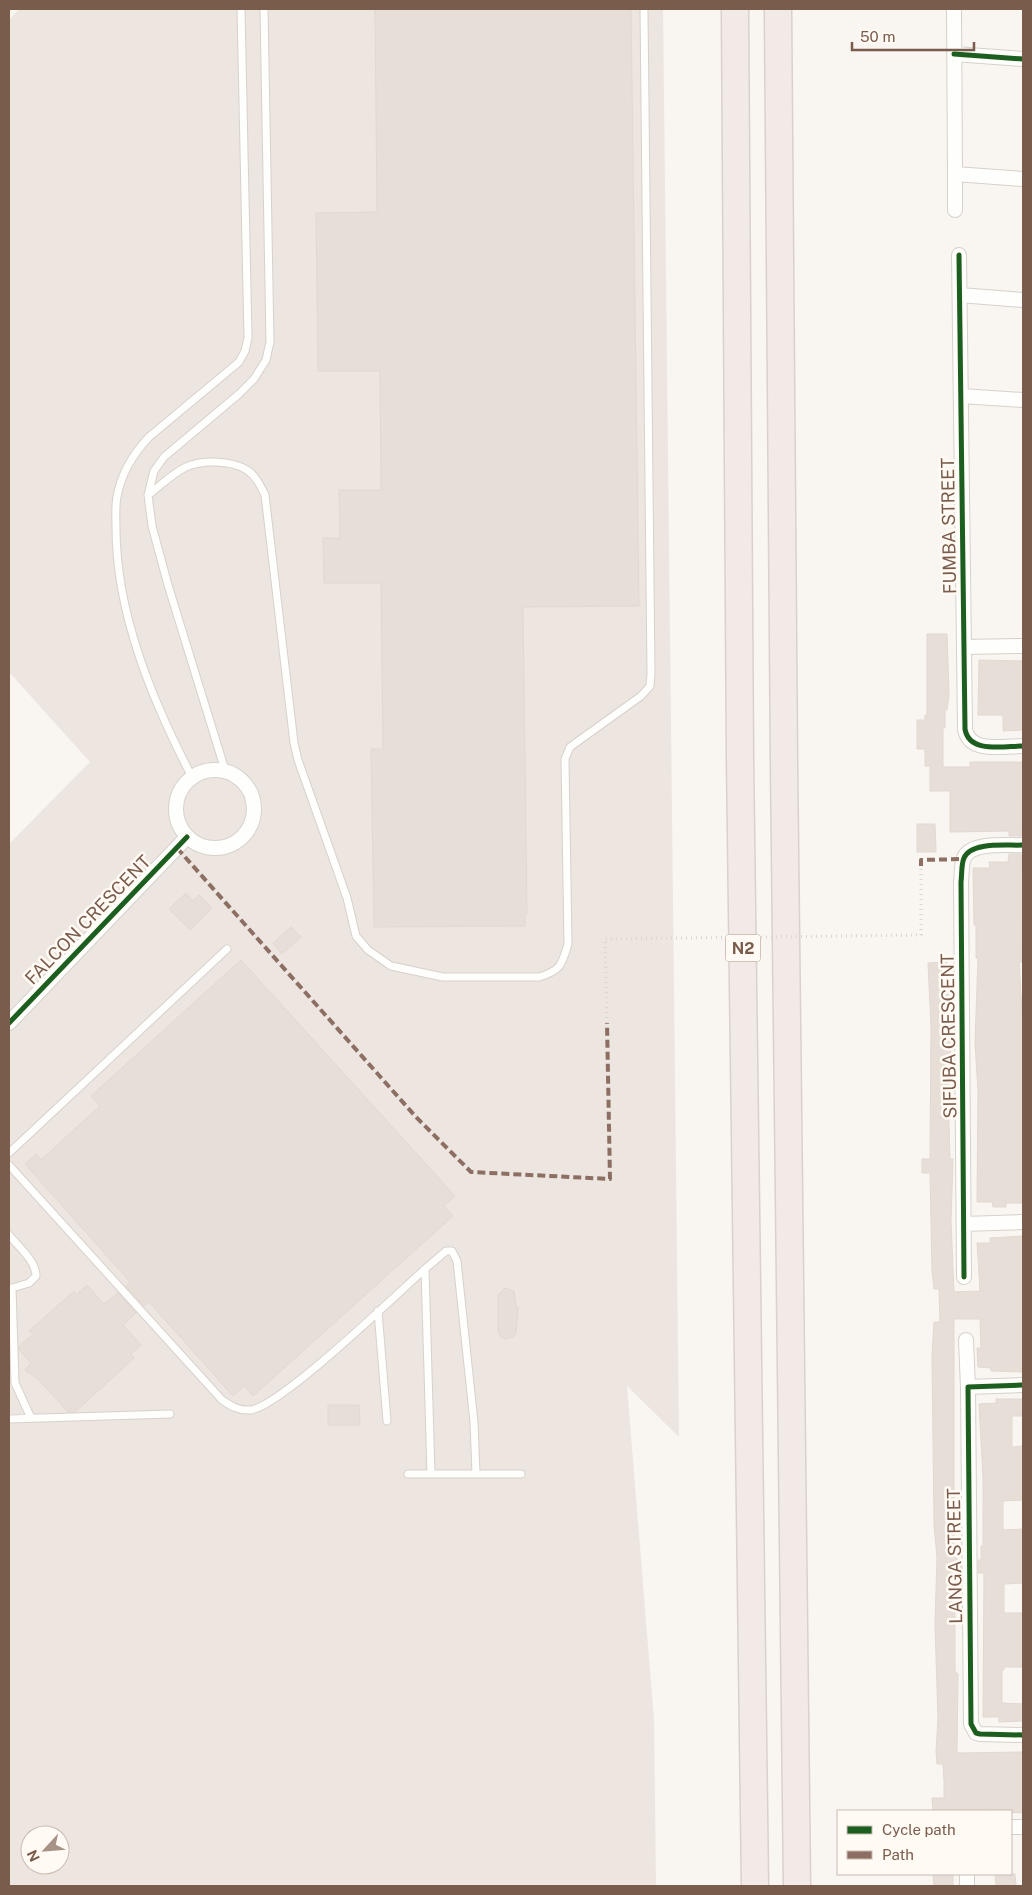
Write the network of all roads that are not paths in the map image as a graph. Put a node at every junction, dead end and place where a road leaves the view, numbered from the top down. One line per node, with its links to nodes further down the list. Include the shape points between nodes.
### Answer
1 (241, 9): 22 (lane, via 248,338 245,351 238,362 136,451 117,498 116,545 123,599 163,721)
2 (264, 9): 17 (lane, via 270,342 266,360 239,394 164,457 154,472)
3 (644, 9): 17 (lane, via 650,686 570,747 565,759 568,944 563,962 553,973 538,977 444,977 391,966 368,950 356,936 347,898 294,743 264,495 257,478 246,469 224,463 198,464 184,468)
4 (735, 9): 48 (highway, N2, via 740,748)
5 (778, 9): 49 (highway, N2)
6 (954, 9): 7 (street)
7 (954, 54): 8 (street); 9 (street)
8 (1023, 60)
9 (955, 174): 10 (street); 11 (street)
10 (1023, 179)
11 (955, 210)
12 (959, 255): 13 (street, FUMBA STREET)
13 (960, 295): 14 (street); 15 (street, FUMBA STREET)
14 (1023, 300)
15 (961, 396): 16 (street); 19 (street, FUMBA STREET)
16 (1023, 400)
17 (148, 495): 21 (lane, via 152,526 168,585)
18 (1023, 646): 19 (street)
19 (964, 647): 20 (street, FUMBA STREET, via 965,729 968,738 979,746)
20 (1023, 746)
21 (225, 770): 22 (street, via 211,769); 23 (street, via 237,776 253,798 251,825 233,844 222,848 209,848)
22 (192, 777): 23 (street, via 180,791 176,802 176,815)
23 (187, 837): 26 (street, FALCON CRESCENT)
24 (1023, 845): 30 (street, SIFUBA CRESCENT, via 980,847 963,859)
25 (227, 949): 27 (lane)
26 (9, 1023)
27 (9, 1153)
28 (9, 1165): 35 (lane, via 222,1400 234,1408 249,1410 270,1402 291,1388)
29 (1023, 1222): 30 (street)
30 (964, 1224): 33 (street, SIFUBA CRESCENT)
31 (9, 1235): 34 (lane, via 36,1272 29,1283)
32 (425, 1269): 35 (lane); 44 (lane); 45 (lane, via 446,1251 452,1251 456,1256 473,1412)
33 (964, 1277)
34 (10, 1289): 40 (lane, via 15,1384)
35 (378, 1311): 42 (lane)
36 (966, 1340): 38 (street, LANGA STREET)
37 (1023, 1385): 38 (street)
38 (968, 1386): 47 (street, LANGA STREET, via 971,1724 980,1734)
39 (170, 1414): 40 (lane)
40 (31, 1418): 41 (lane)
41 (9, 1419)
42 (387, 1421)
43 (408, 1474): 44 (lane)
44 (431, 1474): 45 (lane)
45 (476, 1474): 46 (lane)
46 (521, 1474)
47 (1023, 1735)
48 (755, 1886)
49 (797, 1886)

